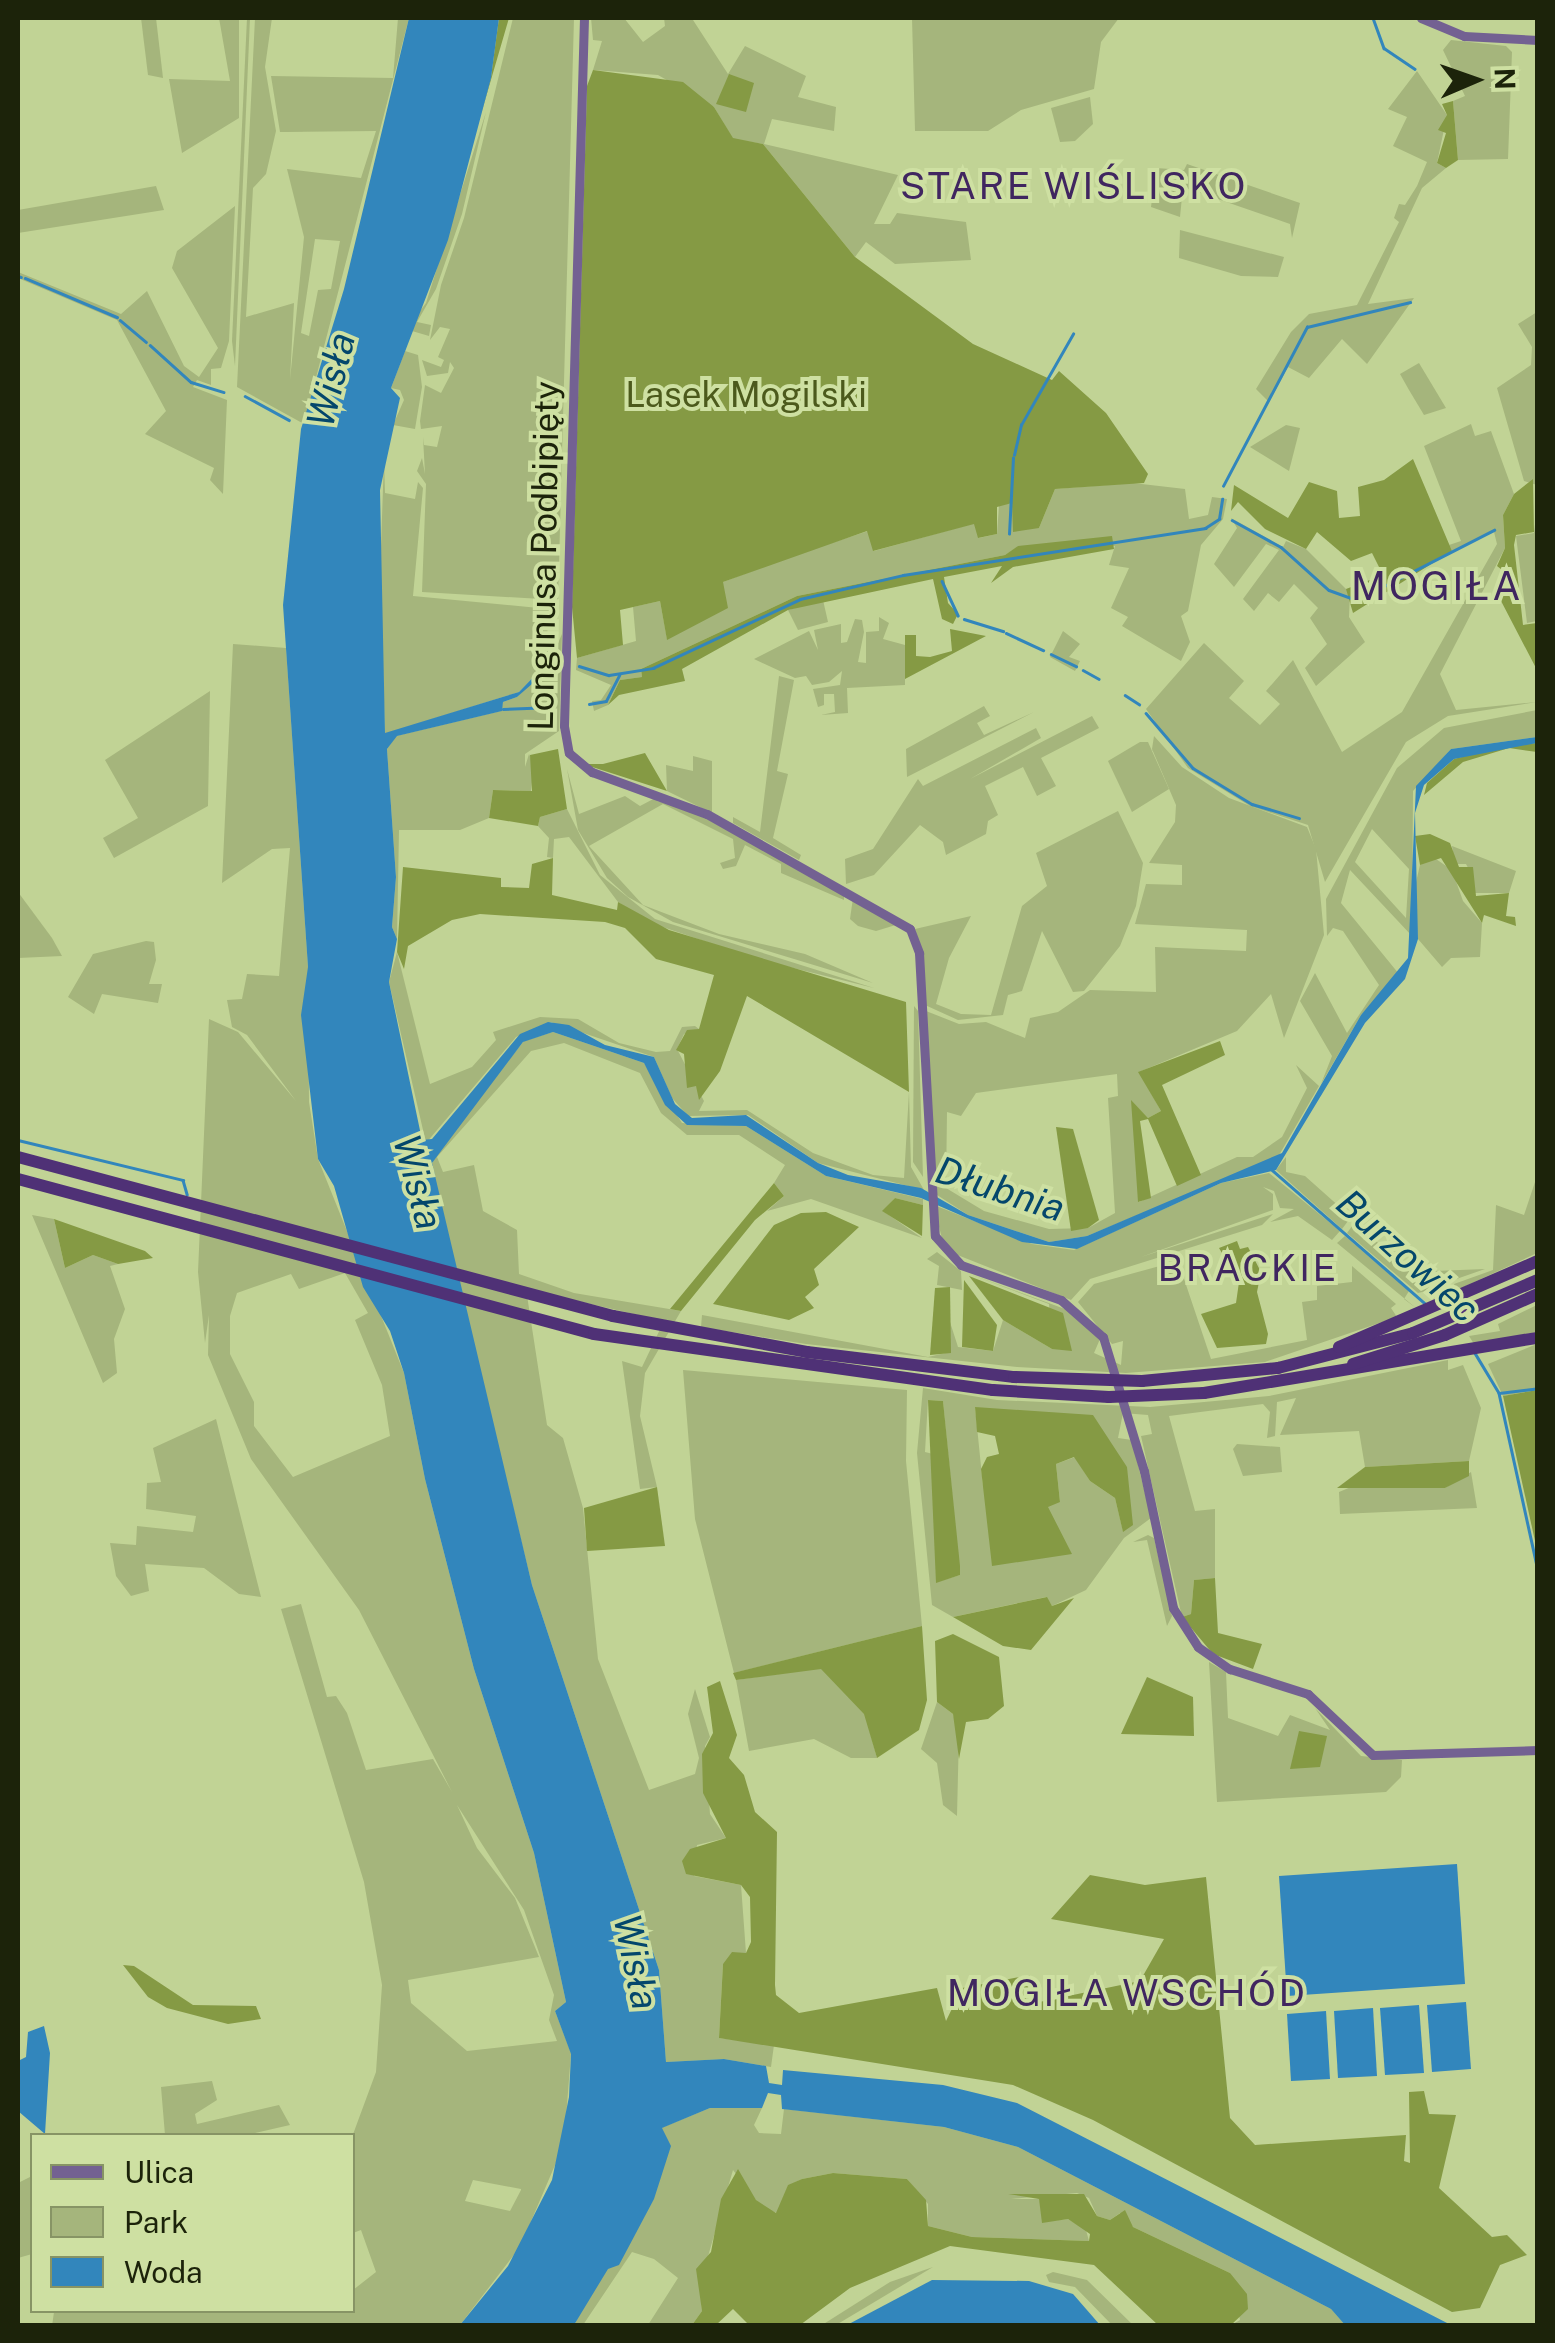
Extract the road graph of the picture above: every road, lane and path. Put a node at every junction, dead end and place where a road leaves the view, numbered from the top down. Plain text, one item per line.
1 (584, 18) edge
2 (1421, 18) edge
3 (1538, 40) edge
4 (18, 1156) edge
5 (18, 1180) edge
6 (1538, 1261) edge
7 (1537, 1285) edge
8 (1418, 1337) junction
9 (1538, 1338) edge
10 (1299, 1363) junction
11 (1297, 1380) junction
12 (1532, 1750) edge

1 - 12 street, Longinusa Podbipięty
2 - 3 street
4 - 10 highway
5 - 11 highway
6 - 10 highway
7 - 8 highway
8 - 10 highway
8 - 11 highway
9 - 11 highway

